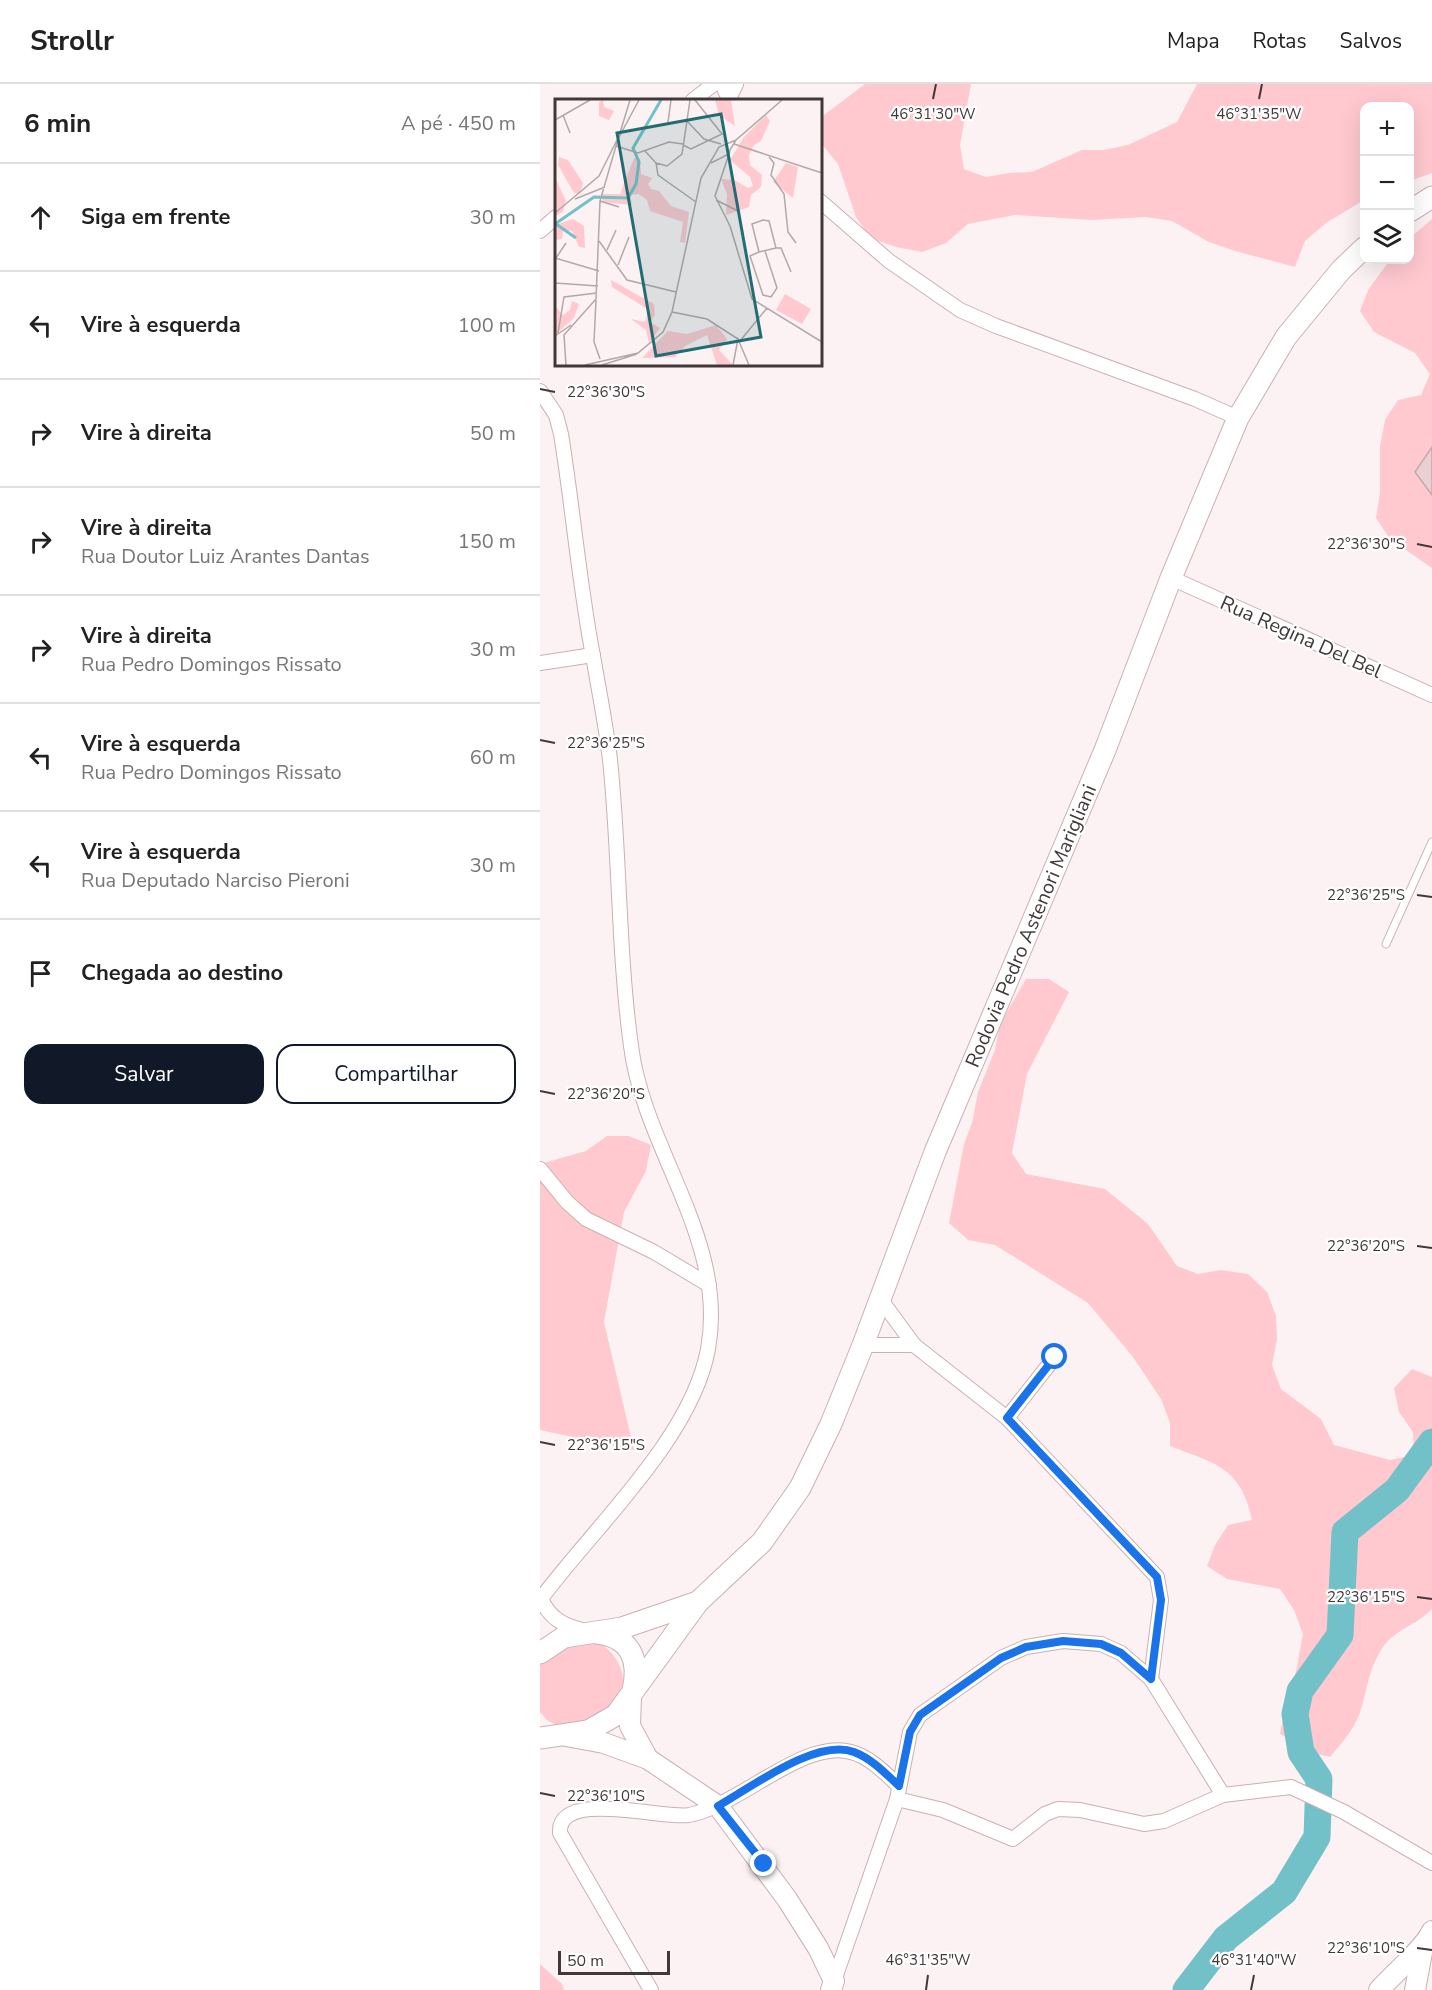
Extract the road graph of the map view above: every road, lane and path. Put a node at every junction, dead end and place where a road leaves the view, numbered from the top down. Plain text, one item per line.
1 (714, 84) edge
2 (722, 84) edge
3 (736, 84) edge
4 (694, 99) edge
5 (730, 99) edge
6 (730, 99) edge
7 (1432, 197) edge
8 (822, 203) edge
9 (1412, 210) edge
10 (555, 218) edge
11 (540, 231) edge
12 (1360, 253) edge
13 (540, 391) edge
14 (1238, 418) junction
15 (1171, 578) junction
16 (593, 655) junction
17 (540, 663) edge
18 (1432, 695) edge
19 (1432, 842) edge
20 (1386, 944) dead end
21 (540, 1169) edge
22 (709, 1285) junction
23 (880, 1300) junction
24 (863, 1345) junction
25 (914, 1345) junction
26 (1055, 1357) dead end
27 (1007, 1418) junction
28 (540, 1600) edge
29 (698, 1602) junction
30 (589, 1632) junction
31 (540, 1653) edge
32 (1151, 1679) junction
33 (631, 1697) junction
34 (540, 1726) edge
35 (563, 1736) junction
36 (540, 1738) edge
37 (648, 1759) junction
38 (898, 1792) junction
39 (1223, 1795) junction
40 (718, 1806) junction
41 (1432, 1863) edge
42 (1429, 1937) edge
43 (833, 1985) edge
44 (651, 1990) edge
45 (1379, 1990) edge
46 (1415, 1990) edge

1 - 4 street
2 - 5 street
3 - 6 street
7 - 9 main road
8 - 14 street
10 - 11 street
12 - 14 main road, Rodovia Pedro Astenori Marigliani
13 - 16 street
14 - 15 main road, Rodovia Pedro Astenori Marigliani
15 - 18 street, Rua Regina Del Bel
15 - 23 main road, Rodovia Pedro Astenori Marigliani
16 - 17 street
16 - 22 street
19 - 20 lane
21 - 22 street
22 - 28 street
23 - 24 main road, Rodovia Pedro Astenori Marigliani
23 - 25 street
24 - 25 street
24 - 29 main road, Rodovia Pedro Astenori Marigliani
25 - 27 street
26 - 27 street
27 - 32 street
28 - 30 street
29 - 30 main road, Rodovia Pedro Astenori Marigliani
29 - 33 main road, Rodovia Pedro Astenori Marigliani
30 - 31 main road, Rodovia Pedro Astenori Marigliani
30 - 33 main road
32 - 38 street
32 - 39 street
33 - 35 main road, Rodovia Pedro Astenori Marigliani
33 - 37 street
34 - 35 main road
35 - 36 main road, Rodovia Pedro Astenori Marigliani
35 - 37 street
37 - 40 street
38 - 39 street
38 - 40 street
38 - 43 street
39 - 41 street
40 - 43 street
40 - 44 street
42 - 45 street
42 - 46 street

